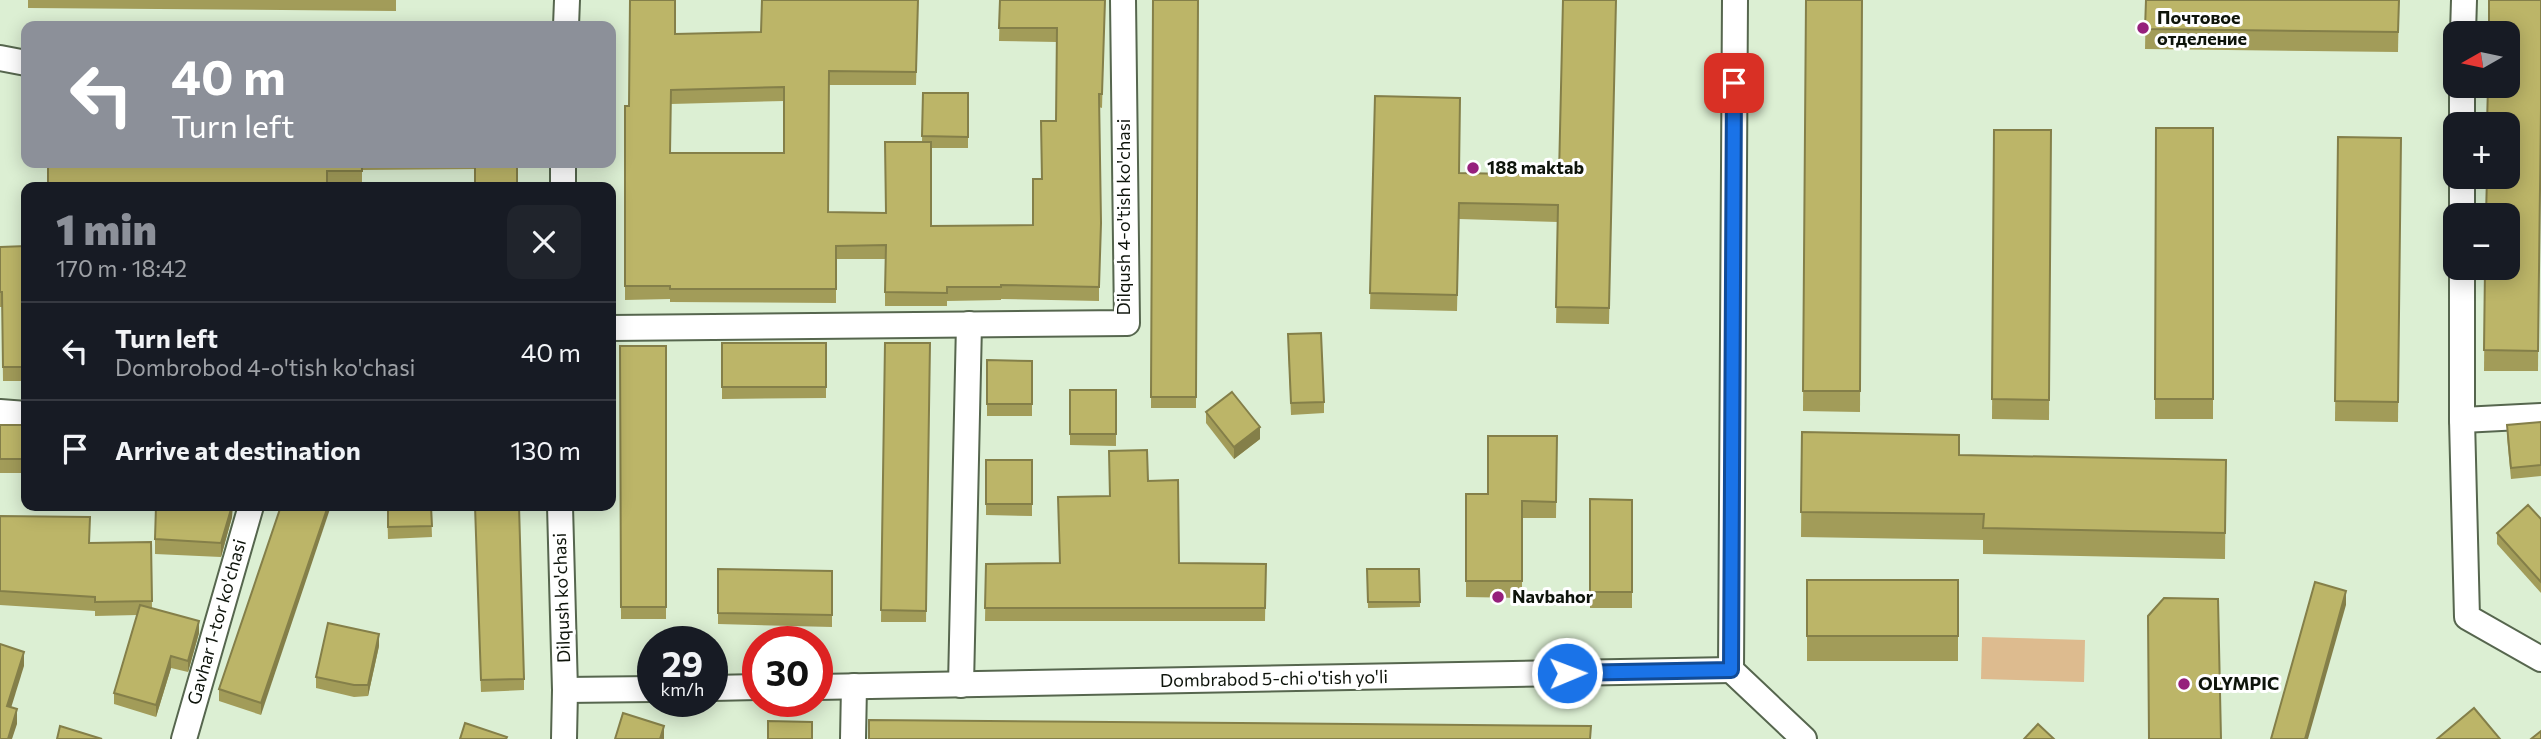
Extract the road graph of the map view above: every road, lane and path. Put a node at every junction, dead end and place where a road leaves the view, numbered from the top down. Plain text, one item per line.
1 (567, 0) edge
2 (1124, 0) edge
3 (1735, 0) edge
4 (2464, 0) edge
5 (566, 21) edge
6 (2463, 21) edge
7 (0, 58) edge
8 (21, 62) edge
9 (2462, 280) edge
10 (969, 324) junction
11 (616, 328) edge
12 (0, 412) edge
13 (21, 414) edge
14 (2541, 415) edge
15 (2462, 420) junction
16 (250, 511) edge
17 (560, 511) edge
18 (2541, 659) edge
19 (1731, 670) junction
20 (961, 684) junction
21 (854, 686) junction
22 (833, 687) edge
23 (637, 689) edge
24 (565, 690) junction
25 (184, 739) edge
26 (564, 739) edge
27 (853, 739) edge
28 (1804, 739) edge

1 - 5 street
2 - 10 street, Dilqush 4-o'tish ko'chasi
3 - 19 street
4 - 6 street
7 - 8 street
9 - 15 street
10 - 11 street, Dilqush 4-o'tish ko'chasi
10 - 20 street
12 - 13 street
14 - 15 street
15 - 18 street
16 - 25 street, Gavhar 1-tor ko'chasi
17 - 24 street, Dilqush ko'chasi
19 - 20 street, Dombrabod 5-chi o'tish yo'li
19 - 28 street
20 - 21 street, Dombrabod 5-chi o'tish yo'li
21 - 22 street, Dombrabod 5-chi o'tish yo'li
21 - 27 street
23 - 24 street
24 - 26 street, Dilqush ko'chasi

